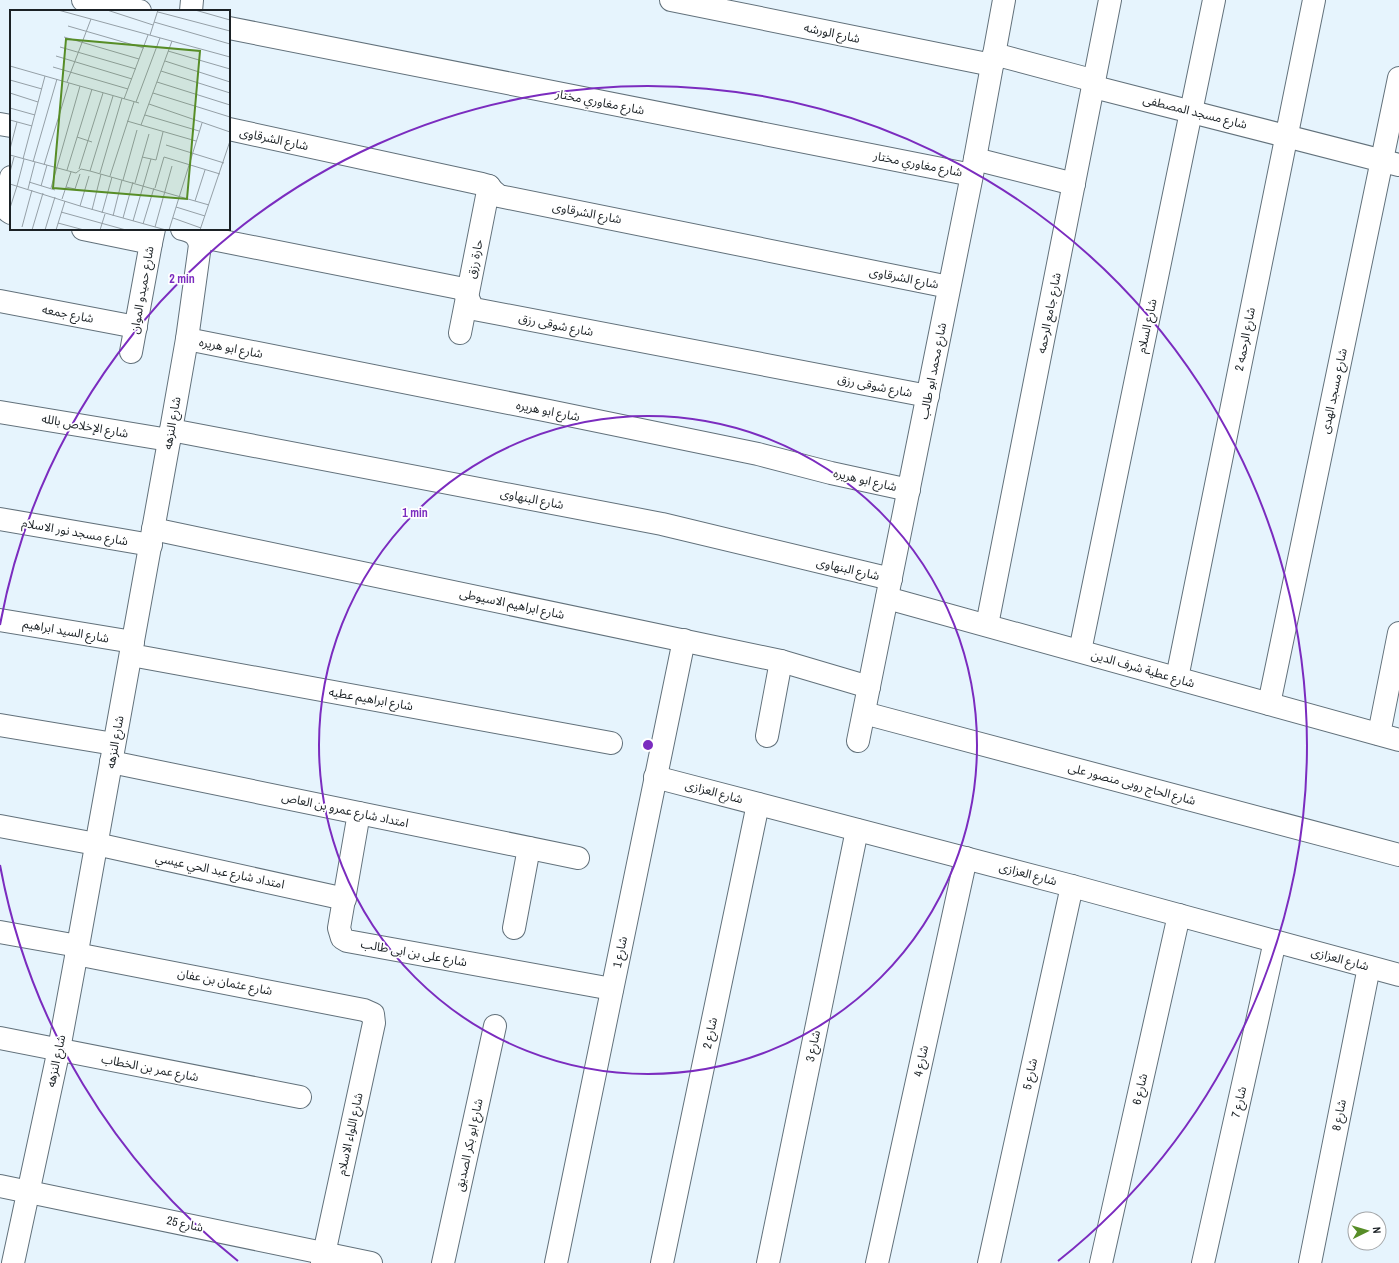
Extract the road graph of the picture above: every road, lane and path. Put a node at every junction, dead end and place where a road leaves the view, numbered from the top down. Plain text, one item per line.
1 (83, 0) edge
2 (192, 0) edge
3 (671, 0) edge
4 (1004, 0) edge
5 (1110, 0) edge
6 (1214, 0) edge
7 (1314, 0) edge
8 (135, 10) edge
9 (191, 10) edge
10 (230, 28) edge
11 (993, 60) junction
12 (1399, 78) edge
13 (1093, 84) junction
14 (1191, 111) junction
15 (0, 124) edge
16 (10, 126) edge
17 (230, 129) edge
18 (1286, 136) junction
19 (1391, 162) edge
20 (973, 167) junction
21 (10, 182) edge
22 (1074, 184) junction
23 (489, 186) junction
24 (10, 212) edge
25 (93, 230) edge
26 (189, 233) edge
27 (152, 236) edge
28 (949, 287) junction
29 (468, 294) junction
30 (0, 301) edge
31 (136, 327) junction
32 (460, 333) dead end
33 (187, 339) junction
34 (131, 352) dead end
35 (928, 396) junction
36 (0, 412) edge
37 (170, 435) junction
38 (909, 490) junction
39 (0, 519) edge
40 (152, 537) junction
41 (889, 589) junction
42 (0, 620) edge
43 (986, 625) junction
44 (1399, 633) edge
45 (684, 640) junction
46 (132, 649) junction
47 (1080, 652) junction
48 (781, 660) junction
49 (1177, 678) junction
50 (869, 687) junction
51 (1269, 704) junction
52 (864, 713) junction
53 (0, 725) edge
54 (767, 736) dead end
55 (1389, 737) edge
56 (858, 741) dead end
57 (611, 743) dead end
58 (113, 753) junction
59 (655, 777) junction
60 (758, 804) junction
61 (359, 813) junction
62 (0, 826) edge
63 (857, 830) junction
64 (96, 844) junction
65 (529, 848) junction
66 (1399, 855) edge
67 (578, 858) dead end
68 (966, 858) junction
69 (1072, 886) junction
70 (345, 899) junction
71 (1179, 915) junction
72 (514, 928) dead end
73 (0, 932) edge
74 (1275, 941) junction
75 (77, 950) junction
76 (1369, 967) junction
77 (1399, 975) edge
78 (612, 989) junction
79 (373, 1014) joint
80 (495, 1026) dead end
81 (0, 1038) edge
82 (58, 1050) junction
83 (300, 1097) dead end
84 (0, 1186) edge
85 (28, 1192) junction
86 (323, 1258) edge
87 (13, 1263) edge
88 (371, 1263) edge
89 (443, 1263) edge
90 (556, 1263) edge
91 (662, 1263) edge
92 (768, 1263) edge
93 (877, 1263) edge
94 (989, 1263) edge
95 (1101, 1263) edge
96 (1202, 1263) edge
97 (1310, 1263) edge

1 - 8 street
2 - 9 street
3 - 11 street, شارع الورشه
4 - 11 street, شارع محمد ابو طالب
5 - 13 street, شارع جامع الرحمه
6 - 14 street, شارع السلام
7 - 18 street, شارع الرحمه 2
10 - 20 street, شارع مغاوري مختار
11 - 13 street, شارع مسجد المصطفى
11 - 20 street, شارع محمد ابو طالب
12 - 19 street, شارع مسجد الهدى
13 - 14 street, شارع مسجد المصطفى
13 - 22 street, شارع جامع الرحمه
14 - 18 street, شارع مسجد المصطفى
14 - 47 street, شارع السلام
15 - 16 street
17 - 23 street, شارع الشرقاوى
18 - 19 street, شارع مسجد المصطفى
18 - 49 street, شارع الرحمه 2
19 - 51 street, شارع مسجد الهدى
20 - 22 street, شارع مغاوري مختار
20 - 28 street, شارع محمد ابو طالب
21 - 24 street
22 - 43 street, شارع جامع الرحمه
23 - 28 street, شارع الشرقاوى
23 - 29 street, حارة رزق
25 - 27 street
26 - 29 street
26 - 33 street, شارع النزهه
27 - 31 street, شارع حميدو الموان
28 - 35 street, شارع محمد ابو طالب
29 - 32 street, حارة رزق
29 - 35 street, شارع شوقى رزق
30 - 31 street, شارع جمعه
31 - 34 street, شارع حميدو الموان
33 - 37 street, شارع النزهه
33 - 38 street, شارع ابو هريره
35 - 38 street, شارع محمد ابو طالب
36 - 37 street, شارع الإخلاص بالله
37 - 40 street, شارع النزهه
37 - 41 street, شارع البنهاوى
38 - 41 street, شارع محمد ابو طالب
39 - 40 street, شارع مسجد نور الاسلام
40 - 45 street, شارع ابراهيم الاسيوطى
40 - 46 street, شارع النزهه
41 - 43 street, شارع عطية شرف الدين
41 - 50 street, شارع محمد ابو طالب
42 - 46 street, شارع السيد ابراهيم
43 - 47 street, شارع عطية شرف الدين
44 - 55 street
45 - 48 street, شارع ابراهيم الاسيوطى
45 - 59 street, شارع 1
46 - 57 street, شارع ابراهيم عطيه
46 - 58 street, شارع النزهه
47 - 49 street, شارع عطية شرف الدين
48 - 50 street, شارع ابراهيم الاسيوطى
48 - 54 street
49 - 51 street, شارع عطية شرف الدين
50 - 52 street, شارع محمد ابو طالب
51 - 55 street, شارع عطية شرف الدين
52 - 56 street, شارع محمد ابو طالب
52 - 66 street, شارع الحاج روبى منصور على
53 - 58 street, امتداد شارع عمرو بن العاص
58 - 61 street, امتداد شارع عمرو بن العاص
58 - 64 street, شارع النزهه
59 - 60 street, شارع العزازى
59 - 78 street, شارع 1
60 - 63 street, شارع العزازى
60 - 91 street, شارع 2
61 - 65 street, امتداد شارع عمرو بن العاص
61 - 70 street, شارع على بن ابى طالب
62 - 64 street, امتداد شارع عبد الحي عيسي
63 - 68 street, شارع العزازى
63 - 92 street, شارع 3
64 - 70 street, امتداد شارع عبد الحي عيسي
64 - 75 street, شارع النزهه
65 - 67 street, امتداد شارع عمرو بن العاص
65 - 72 street
68 - 69 street, شارع العزازى
68 - 93 street, شارع 4
69 - 71 street, شارع العزازى
69 - 94 street, شارع 5
70 - 78 street, شارع على بن ابى طالب
71 - 74 street, شارع العزازى
71 - 95 street, شارع 6
73 - 75 street, شارع عثمان بن عفان
74 - 76 street, شارع العزازى
74 - 96 street, شارع 7
75 - 79 street, شارع عثمان بن عفان
75 - 82 street, شارع النزهه
76 - 77 street, شارع العزازى
76 - 97 street, شارع 8
78 - 90 street, شارع 1
79 - 86 street, شارع اللواء الاسلام
80 - 89 street, شارع ابو بكر الصديق
81 - 82 street, شارع عمر بن الخطاب
82 - 83 street, شارع عمر بن الخطاب
82 - 85 street, شارع النزهه
84 - 85 street, شارع 25
85 - 86 street, شارع 25
85 - 87 street, شارع النزهه
86 - 88 street, شارع 25

